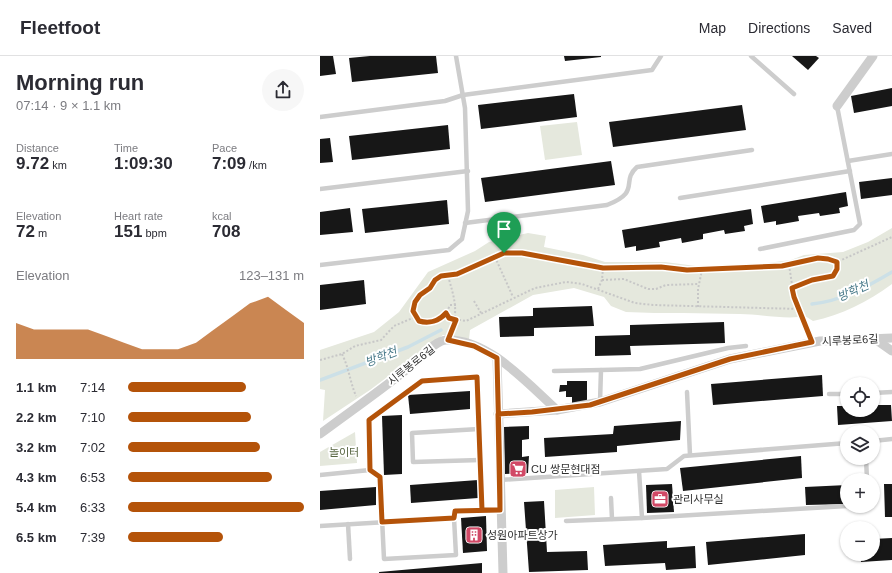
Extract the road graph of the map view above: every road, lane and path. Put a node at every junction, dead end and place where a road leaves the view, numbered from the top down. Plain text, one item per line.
1 (456, 56) edge
2 (661, 56) edge
3 (751, 56) edge
4 (873, 56) edge
5 (794, 94) dead end
6 (463, 95) junction
7 (837, 106) joint
8 (320, 117) edge
9 (752, 150) dead end
10 (892, 154) edge
11 (848, 161) junction
12 (850, 170) junction
13 (468, 171) junction
14 (320, 189) edge
15 (680, 198) dead end
16 (465, 223) junction
17 (892, 237) edge
18 (760, 249) dead end
19 (495, 257) junction
20 (837, 262) junction
21 (320, 265) edge
22 (789, 265) junction
23 (603, 268) junction
24 (702, 270) junction
25 (448, 275) junction
26 (602, 280) junction
27 (699, 284) junction
28 (792, 288) junction
29 (598, 289) junction
30 (513, 297) junction
31 (474, 300) dead end
32 (456, 305) junction
33 (698, 307) junction
34 (799, 309) junction
35 (446, 313) junction
36 (481, 313) junction
37 (416, 317) junction
38 (456, 320) junction
39 (892, 338) edge
40 (876, 339) junction
41 (448, 340) junction
42 (812, 342) junction
43 (746, 346) dead end
44 (892, 351) edge
45 (342, 354) junction
46 (497, 358) junction
47 (320, 360) edge
48 (601, 370) junction
49 (554, 371) dead end
50 (687, 392) dead end
51 (892, 392) edge
52 (880, 393) edge
53 (829, 394) dead end
54 (840, 394) edge
55 (600, 402) junction
56 (359, 405) junction
57 (557, 410) junction
58 (498, 414) junction
59 (479, 429) junction
60 (320, 434) edge
61 (892, 439) edge
62 (880, 440) edge
63 (840, 444) edge
64 (690, 455) junction
65 (480, 460) junction
66 (370, 470) junction
67 (639, 471) junction
68 (320, 475) edge
69 (500, 480) junction
70 (611, 498) dead end
71 (840, 506) edge
72 (482, 510) junction
73 (500, 510) junction
74 (454, 518) junction
75 (642, 518) junction
76 (612, 519) junction
77 (566, 521) dead end
78 (382, 522) junction
79 (348, 524) junction
80 (320, 526) edge
81 (350, 559) dead end
82 (503, 573) edge

1 - 6 lane
2 - 6 lane
3 - 5 lane
4 - 7 street
6 - 8 lane
6 - 13 lane
7 - 11 lane
9 - 16 lane
10 - 11 lane
11 - 12 lane
12 - 15 lane
12 - 18 lane
13 - 14 lane
13 - 16 lane
16 - 21 lane
17 - 20 path
19 - 23 path
19 - 25 path
19 - 30 path
20 - 22 path
20 - 28 path
22 - 24 path
22 - 28 path
23 - 24 path
23 - 26 path
24 - 27 path
25 - 32 path
25 - 37 path
26 - 27 path
26 - 29 path
27 - 33 path
28 - 34 path
29 - 30 path
29 - 33 path
30 - 36 path
31 - 36 path
32 - 35 path
32 - 38 path
33 - 34 path
34 - 42 path
35 - 37 path
35 - 38 path
36 - 38 path
37 - 45 path
38 - 41 path
39 - 40 street, 시루봉로6길
40 - 42 street, 시루봉로6길
40 - 44 street
41 - 46 street, 시루봉로6길
41 - 56 street, 시루봉로6길
42 - 55 street, 시루봉로6길
43 - 48 lane
45 - 47 path
45 - 56 path
46 - 57 street, 시루봉로6길
46 - 58 street
48 - 49 lane
48 - 55 lane
50 - 64 lane
51 - 52 lane
53 - 54 lane
55 - 57 street, 시루봉로6길
56 - 60 street, 시루봉로6길
57 - 58 street
58 - 69 street
59 - 65 lane
59 - 65 lane
59 - 66 lane
61 - 62 lane
63 - 64 lane
64 - 67 lane
65 - 72 lane
66 - 68 lane
66 - 78 lane
67 - 69 lane
67 - 75 lane
69 - 73 street
70 - 76 lane
71 - 75 lane
72 - 73 lane
72 - 74 lane
73 - 82 street
74 - 78 lane
74 - 78 lane
75 - 76 lane
76 - 77 lane
78 - 79 lane
79 - 80 lane
79 - 81 lane

